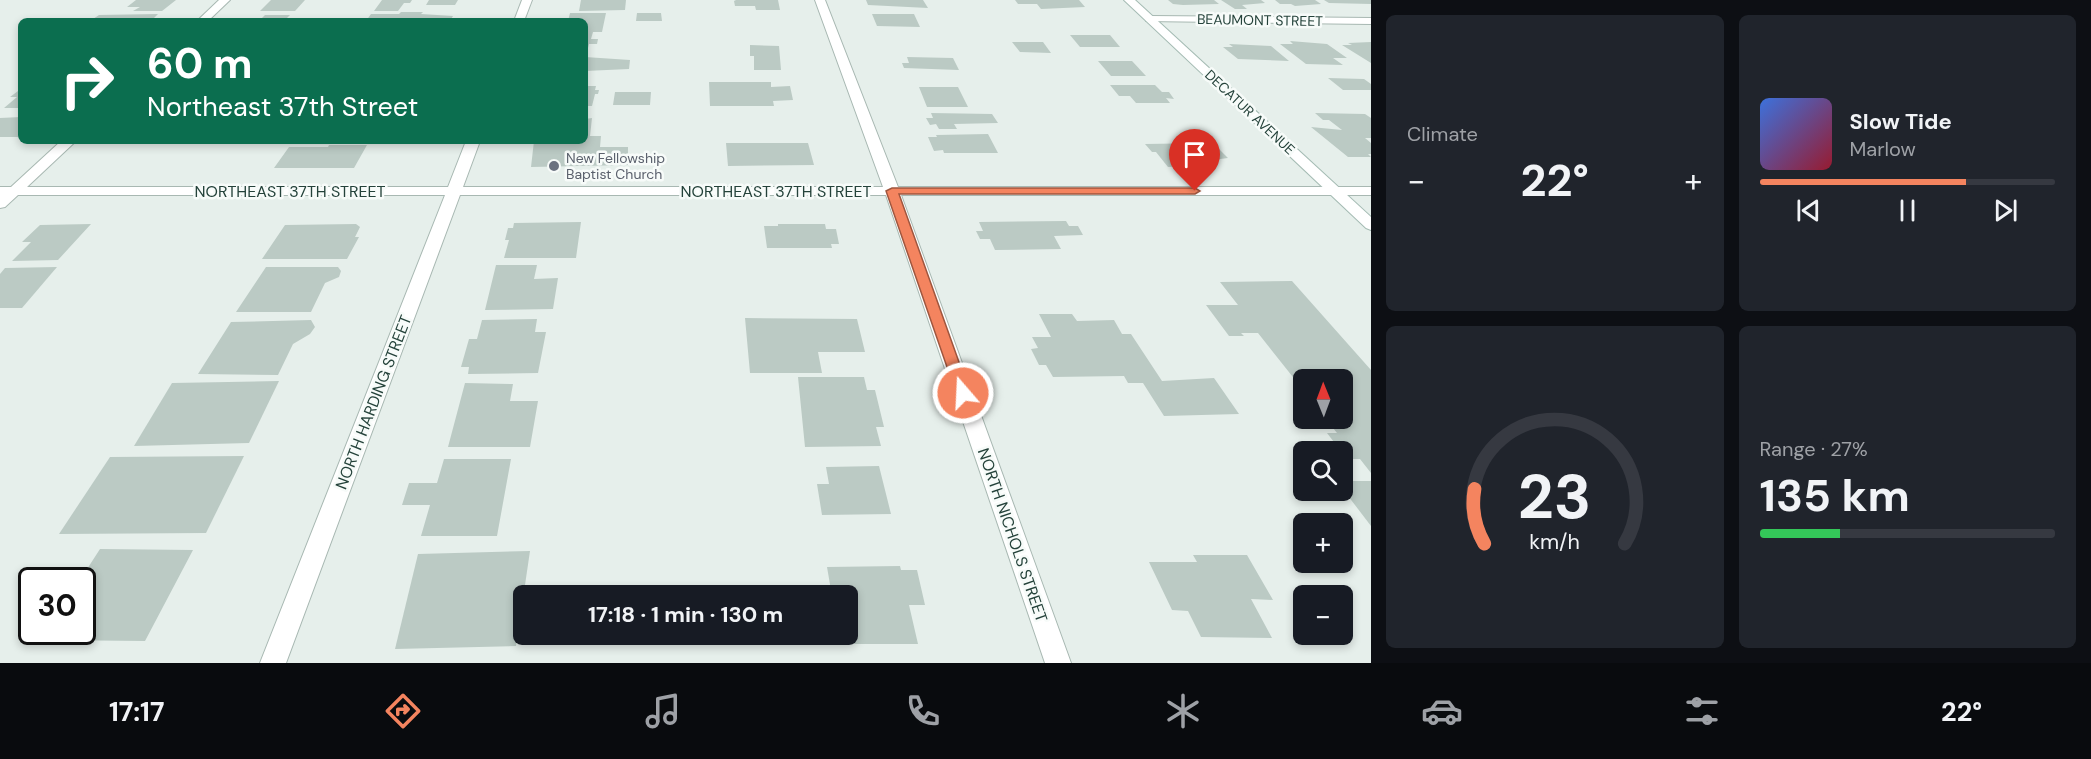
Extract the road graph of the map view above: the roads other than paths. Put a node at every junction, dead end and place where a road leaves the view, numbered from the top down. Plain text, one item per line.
1 (225, 0) edge
2 (527, 0) edge
3 (820, 0) edge
4 (1129, 0) edge
5 (205, 18) edge
6 (520, 18) edge
7 (1149, 19) junction
8 (1371, 21) edge
9 (65, 144) edge
10 (472, 144) edge
11 (7, 191) edge
12 (454, 191) junction
13 (892, 191) junction
14 (1334, 191) junction
15 (1371, 191) edge
16 (0, 204) edge
17 (1371, 225) edge
18 (273, 663) edge
19 (1058, 663) edge

1 - 5 street
2 - 6 street
3 - 13 street, NORTH NICHOLS STREET
4 - 7 street, DECATUR AVENUE
7 - 8 street, BEAUMONT STREET
7 - 14 street, DECATUR AVENUE
9 - 11 street
10 - 12 street, NORTH HARDING STREET
11 - 12 street, NORTHEAST 37TH STREET
11 - 16 street
12 - 13 street, NORTHEAST 37TH STREET
12 - 18 street, NORTH HARDING STREET
13 - 14 street, NORTHEAST 37TH STREET
13 - 19 street, NORTH NICHOLS STREET
14 - 15 street, NORTHEAST 37TH STREET
14 - 17 street, DECATUR AVENUE

